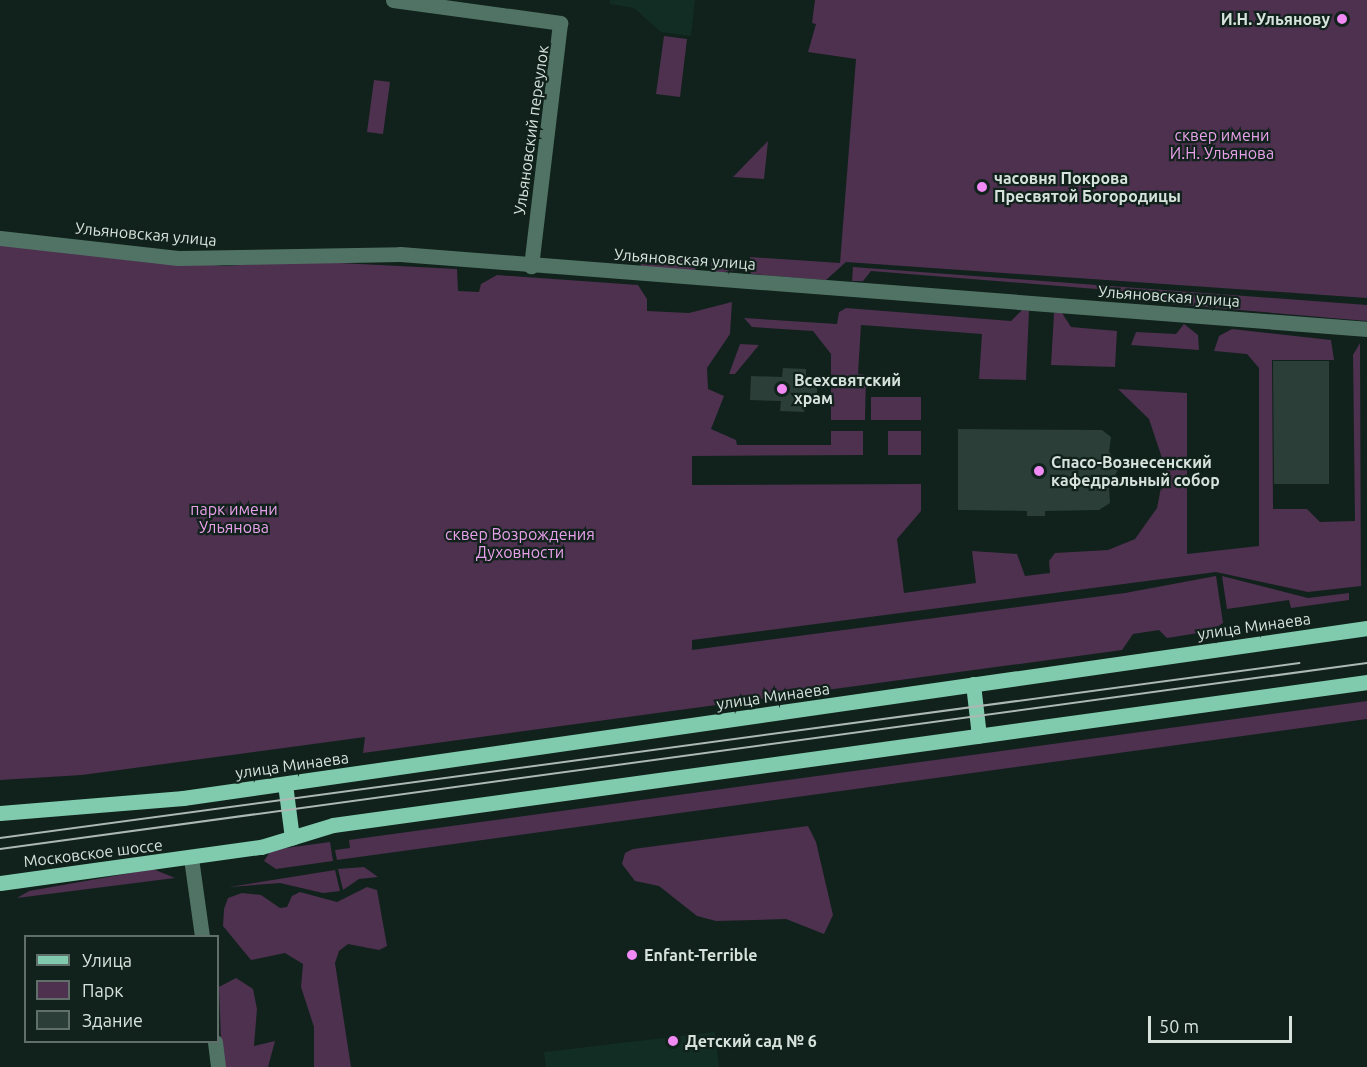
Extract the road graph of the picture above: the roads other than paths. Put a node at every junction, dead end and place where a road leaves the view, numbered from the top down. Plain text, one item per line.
1 (393, 0) edge
2 (0, 238) edge
3 (531, 266) junction
4 (1367, 329) edge
5 (1367, 628) edge
6 (1367, 682) edge
7 (973, 684) junction
8 (979, 736) junction
9 (285, 784) junction
10 (0, 813) edge
11 (292, 838) junction
12 (191, 858) junction
13 (0, 883) edge
14 (202, 935) edge
15 (215, 1043) edge
16 (218, 1067) edge

1 - 3 street, Ульяновский переулок
2 - 3 street, Ульяновская улица
3 - 4 street, Ульяновская улица
5 - 7 main road, улица Минаева
6 - 8 main road
7 - 8 main road
7 - 9 main road, улица Минаева
8 - 11 main road
9 - 10 main road, улица Минаева
9 - 11 main road
11 - 12 main road
12 - 13 main road, Московское шоссе
12 - 14 street
15 - 16 street

